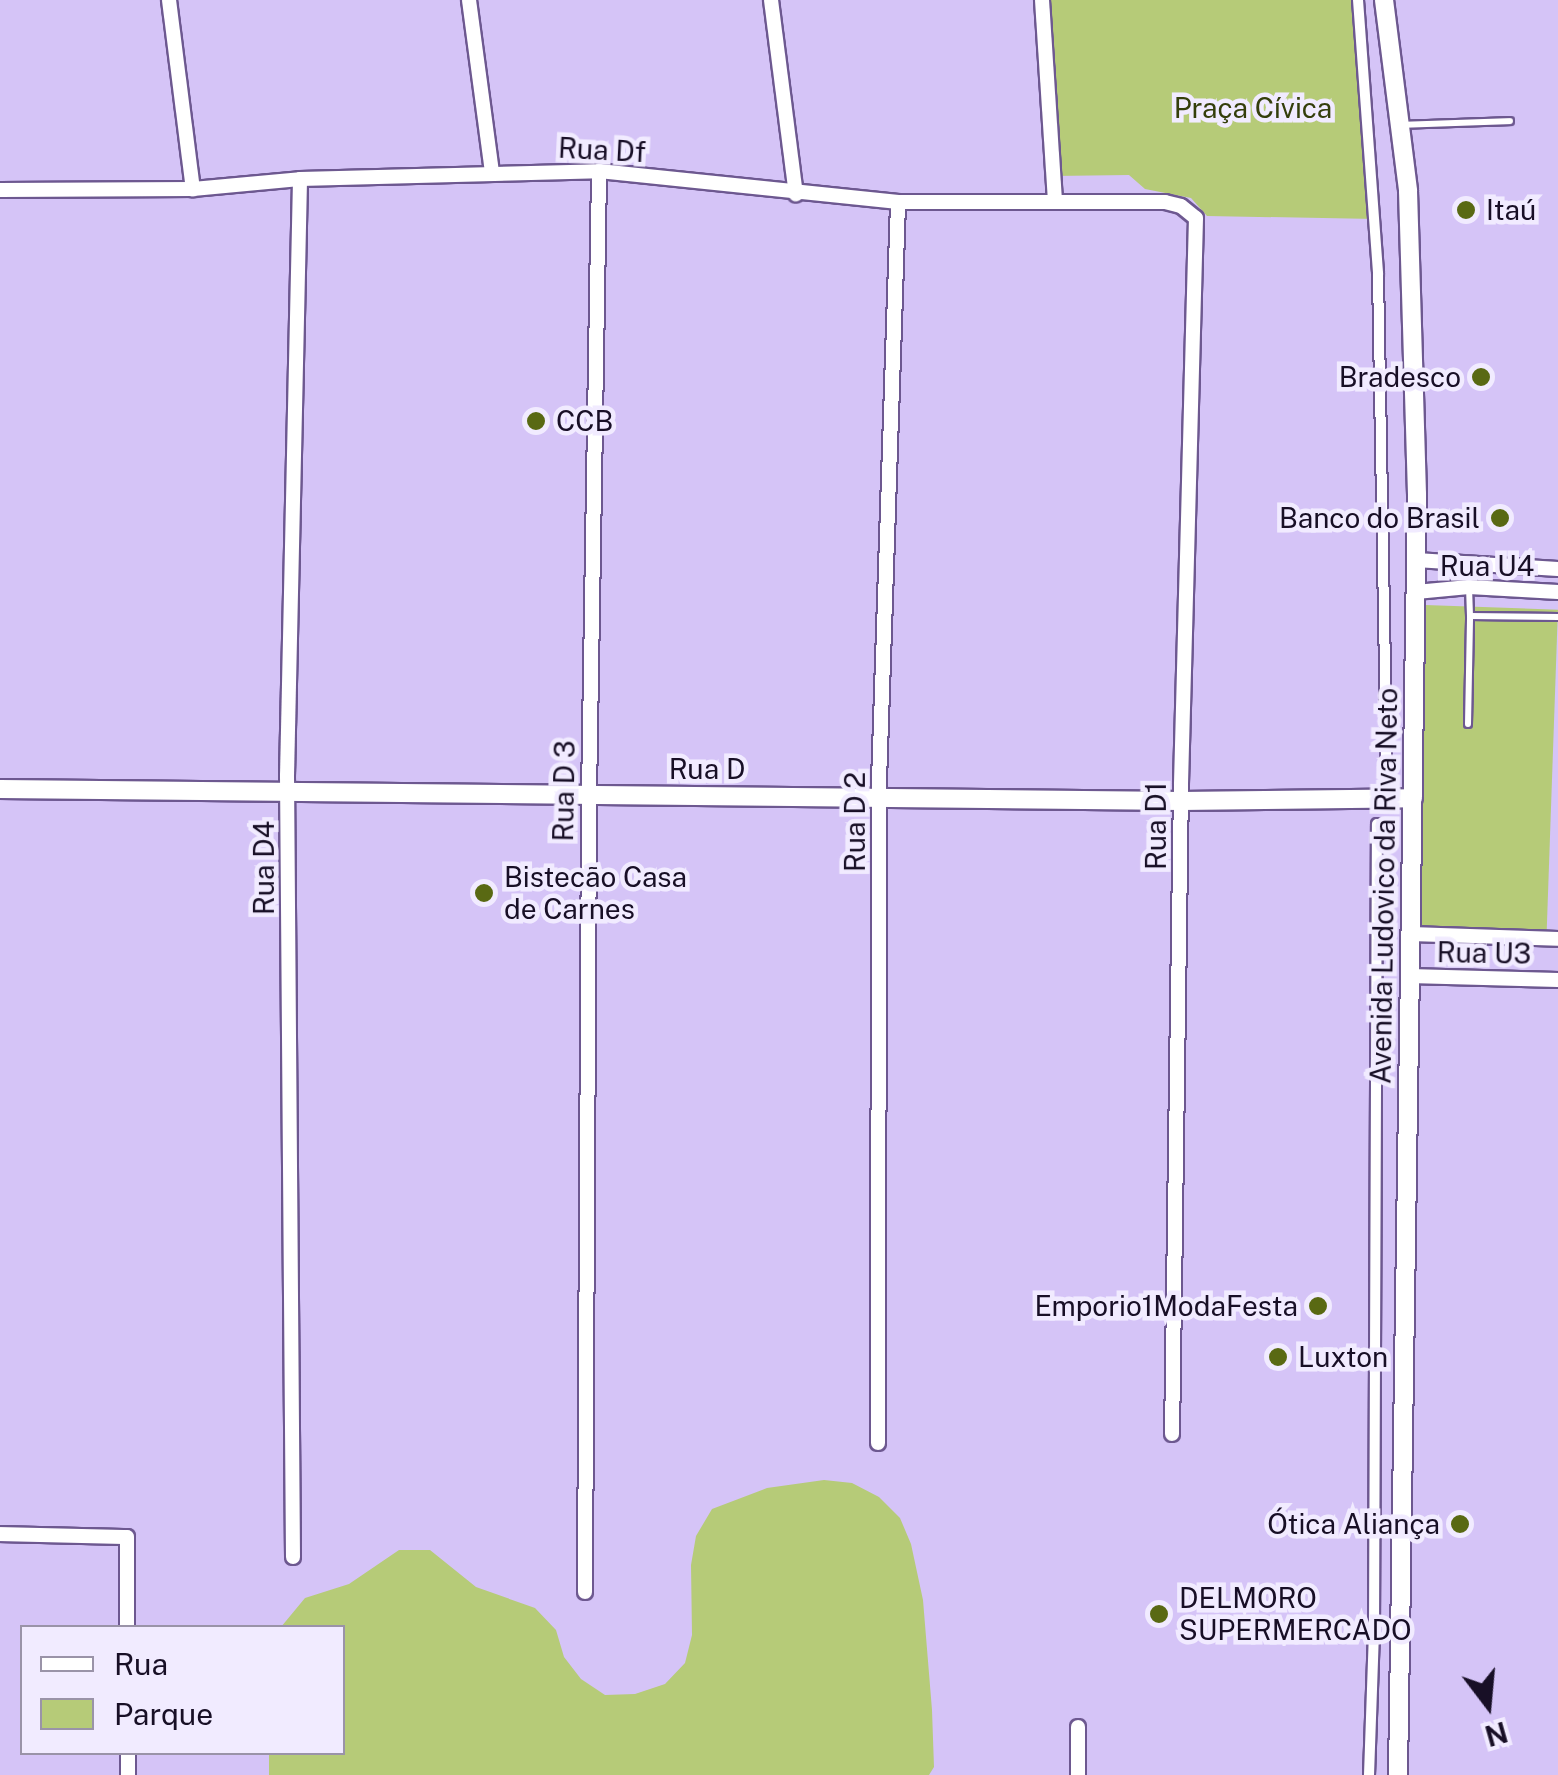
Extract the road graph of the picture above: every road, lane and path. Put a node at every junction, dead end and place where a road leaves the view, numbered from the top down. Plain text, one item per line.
1 (170, 0) edge
2 (469, 0) edge
3 (771, 0) edge
4 (1042, 0) edge
5 (1358, 0) edge
6 (1384, 0) edge
7 (1510, 121) dead end
8 (1400, 125) junction
9 (599, 171) junction
10 (492, 173) junction
11 (300, 178) junction
12 (0, 189) edge
13 (193, 189) junction
14 (796, 194) junction
15 (1055, 199) junction
16 (898, 202) junction
17 (1196, 218) joint
18 (1416, 560) junction
19 (1558, 569) edge
20 (1469, 588) junction
21 (1416, 592) junction
22 (1558, 592) edge
23 (1470, 616) junction
24 (1558, 617) edge
25 (1468, 724) dead end
26 (1387, 787) dead end
27 (0, 789) edge
28 (288, 790) junction
29 (588, 796) junction
30 (879, 797) junction
31 (1413, 798) junction
32 (1181, 801) junction
33 (1377, 824) dead end
34 (1411, 934) junction
35 (1558, 939) edge
36 (1409, 976) junction
37 (1558, 980) edge
38 (1172, 1434) dead end
39 (878, 1443) dead end
40 (0, 1534) edge
41 (293, 1557) dead end
42 (585, 1592) dead end
43 (127, 1625) edge
44 (1078, 1726) dead end
45 (1078, 1775) edge
46 (1369, 1775) edge
47 (1398, 1775) edge

1 - 13 street
2 - 10 street
3 - 14 street
4 - 15 street
5 - 26 street
6 - 8 street, Avenida Ludovico da Riva Neto
7 - 8 lane
8 - 18 street, Avenida Ludovico da Riva Neto
9 - 10 street, Rua Df
9 - 14 street, Rua Df
9 - 29 street, Rua D 3
10 - 11 street, Rua Df
11 - 13 street, Rua Df
11 - 28 street, Rua D4
12 - 13 street, Rua Df
14 - 16 street, Rua Df
15 - 16 street, Rua Df
15 - 17 street, Rua Df
16 - 30 street, Rua D 2
17 - 32 street, Rua D1
18 - 19 street, Rua U4
18 - 21 street, Avenida Ludovico da Riva Neto
20 - 21 street, Rua U4
20 - 22 street, Rua U4
20 - 23 lane
21 - 31 street, Avenida Ludovico da Riva Neto
23 - 24 lane
23 - 25 lane
27 - 28 street, Rua D
28 - 29 street, Rua D
28 - 41 street, Rua D4
29 - 30 street, Rua D
29 - 42 street, Rua D 3
30 - 32 street, Rua D
30 - 39 street, Rua D 2
31 - 32 street, Rua D
31 - 34 street, Avenida Ludovico da Riva Neto
32 - 38 street, Rua D1
33 - 46 street
34 - 35 street, Rua U3
34 - 36 street, Avenida Ludovico da Riva Neto
36 - 37 street, Rua U3
36 - 47 street, Avenida Ludovico da Riva Neto
40 - 43 street
44 - 45 street

